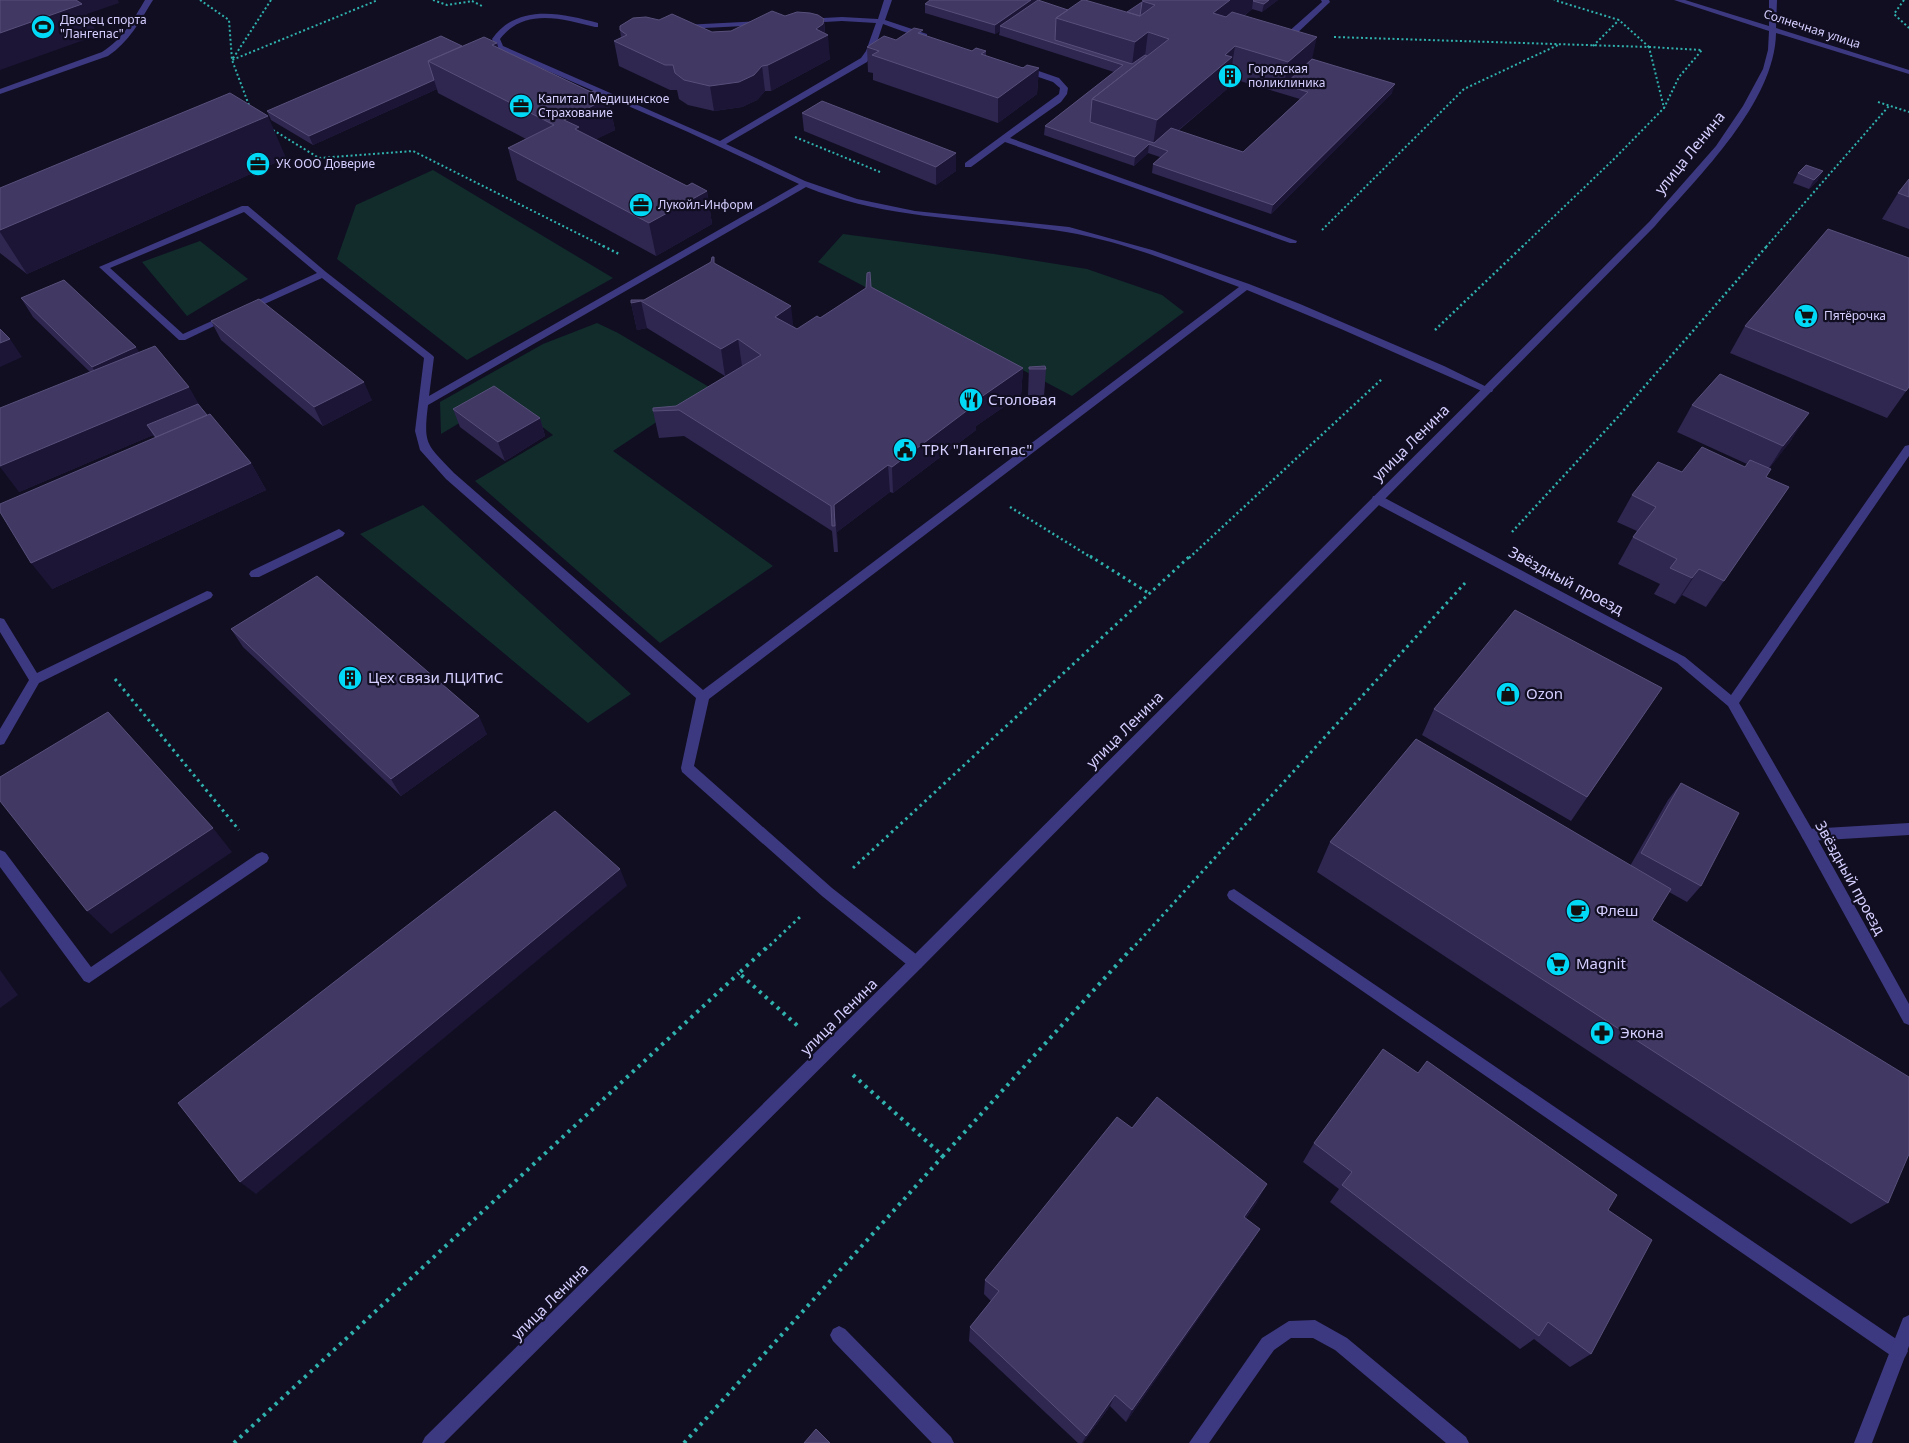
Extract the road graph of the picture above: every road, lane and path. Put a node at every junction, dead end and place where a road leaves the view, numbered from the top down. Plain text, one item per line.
1 (149, 0) edge
2 (200, 0) edge
3 (271, 0) edge
4 (378, 0) edge
5 (433, 0) edge
6 (474, 0) edge
7 (888, 0) edge
8 (1325, 0) edge
9 (1554, 0) edge
10 (1678, 0) edge
11 (1773, 0) edge
12 (1904, 0) edge
13 (1619, 20) junction
14 (880, 21) junction
15 (774, 22) edge
16 (794, 22) edge
17 (595, 25) dead end
18 (677, 27) edge
19 (1773, 28) junction
20 (1909, 28) edge
21 (1290, 35) edge
22 (1330, 37) dead end
23 (936, 40) edge
24 (1559, 45) junction
25 (1593, 46) junction
26 (232, 60) junction
27 (1019, 68) edge
28 (1909, 72) edge
29 (0, 92) edge
30 (1878, 102) dead end
31 (251, 110) edge
32 (1909, 112) edge
33 (270, 128) edge
34 (1005, 139) junction
35 (720, 144) junction
36 (968, 165) dead end
37 (804, 185) junction
38 (1318, 234) dead end
39 (1294, 241) dead end
40 (653, 272) junction
41 (323, 274) junction
42 (1246, 286) junction
43 (1488, 390) junction
44 (424, 403) junction
45 (1909, 448) edge
46 (979, 488) junction
47 (1377, 499) junction
48 (339, 533) dead end
49 (255, 574) dead end
50 (1150, 594) dead end
51 (207, 595) dead end
52 (0, 622) edge
53 (92, 652) junction
54 (34, 680) junction
55 (703, 696) junction
56 (1732, 703) junction
57 (0, 740) edge
58 (1909, 829) edge
59 (1808, 835) junction
60 (0, 856) edge
61 (262, 858) joint
62 (1234, 895) dead end
63 (916, 963) junction
64 (739, 973) dead end
65 (1909, 1018) edge
66 (943, 1156) dead end
67 (1909, 1324) edge
68 (839, 1335) dead end
69 (1899, 1351) junction
70 (234, 1443) edge
71 (430, 1443) edge
72 (684, 1443) edge
73 (945, 1443) edge
74 (1198, 1443) edge
75 (1460, 1443) edge
76 (1863, 1443) edge

1 - 29 street
2 - 26 path
3 - 26 path
4 - 26 path
5 - 6 path
7 - 14 street
8 - 21 street
9 - 13 path
10 - 19 street, Солнечная улица
11 - 19 street, улица Ленина
12 - 20 path
13 - 25 path
13 - 25 path
14 - 16 street
14 - 23 street
14 - 35 street
15 - 18 street
17 - 35 street
19 - 28 street, Солнечная улица
19 - 43 street, улица Ленина
22 - 24 path
24 - 25 path
24 - 38 path
26 - 31 path
27 - 34 street
30 - 32 path
33 - 40 path
34 - 36 street
34 - 39 street
35 - 37 street
37 - 40 street
37 - 42 street
40 - 44 street
41 - 41 street
41 - 44 street
42 - 43 street
42 - 46 street
43 - 47 street, улица Ленина
44 - 55 street
45 - 56 street
46 - 50 path
46 - 55 street
47 - 56 street, Звёздный проезд
47 - 63 street, улица Ленина
48 - 49 street
51 - 53 street
52 - 54 street
53 - 54 street
53 - 61 path
54 - 57 street
55 - 63 street
56 - 59 street, Звёздный проезд
58 - 59 street
59 - 65 street, Звёздный проезд
60 - 61 street
62 - 69 street
63 - 71 street, улица Ленина
64 - 70 path
66 - 72 path
67 - 69 street
68 - 73 street
69 - 76 street
74 - 75 street

